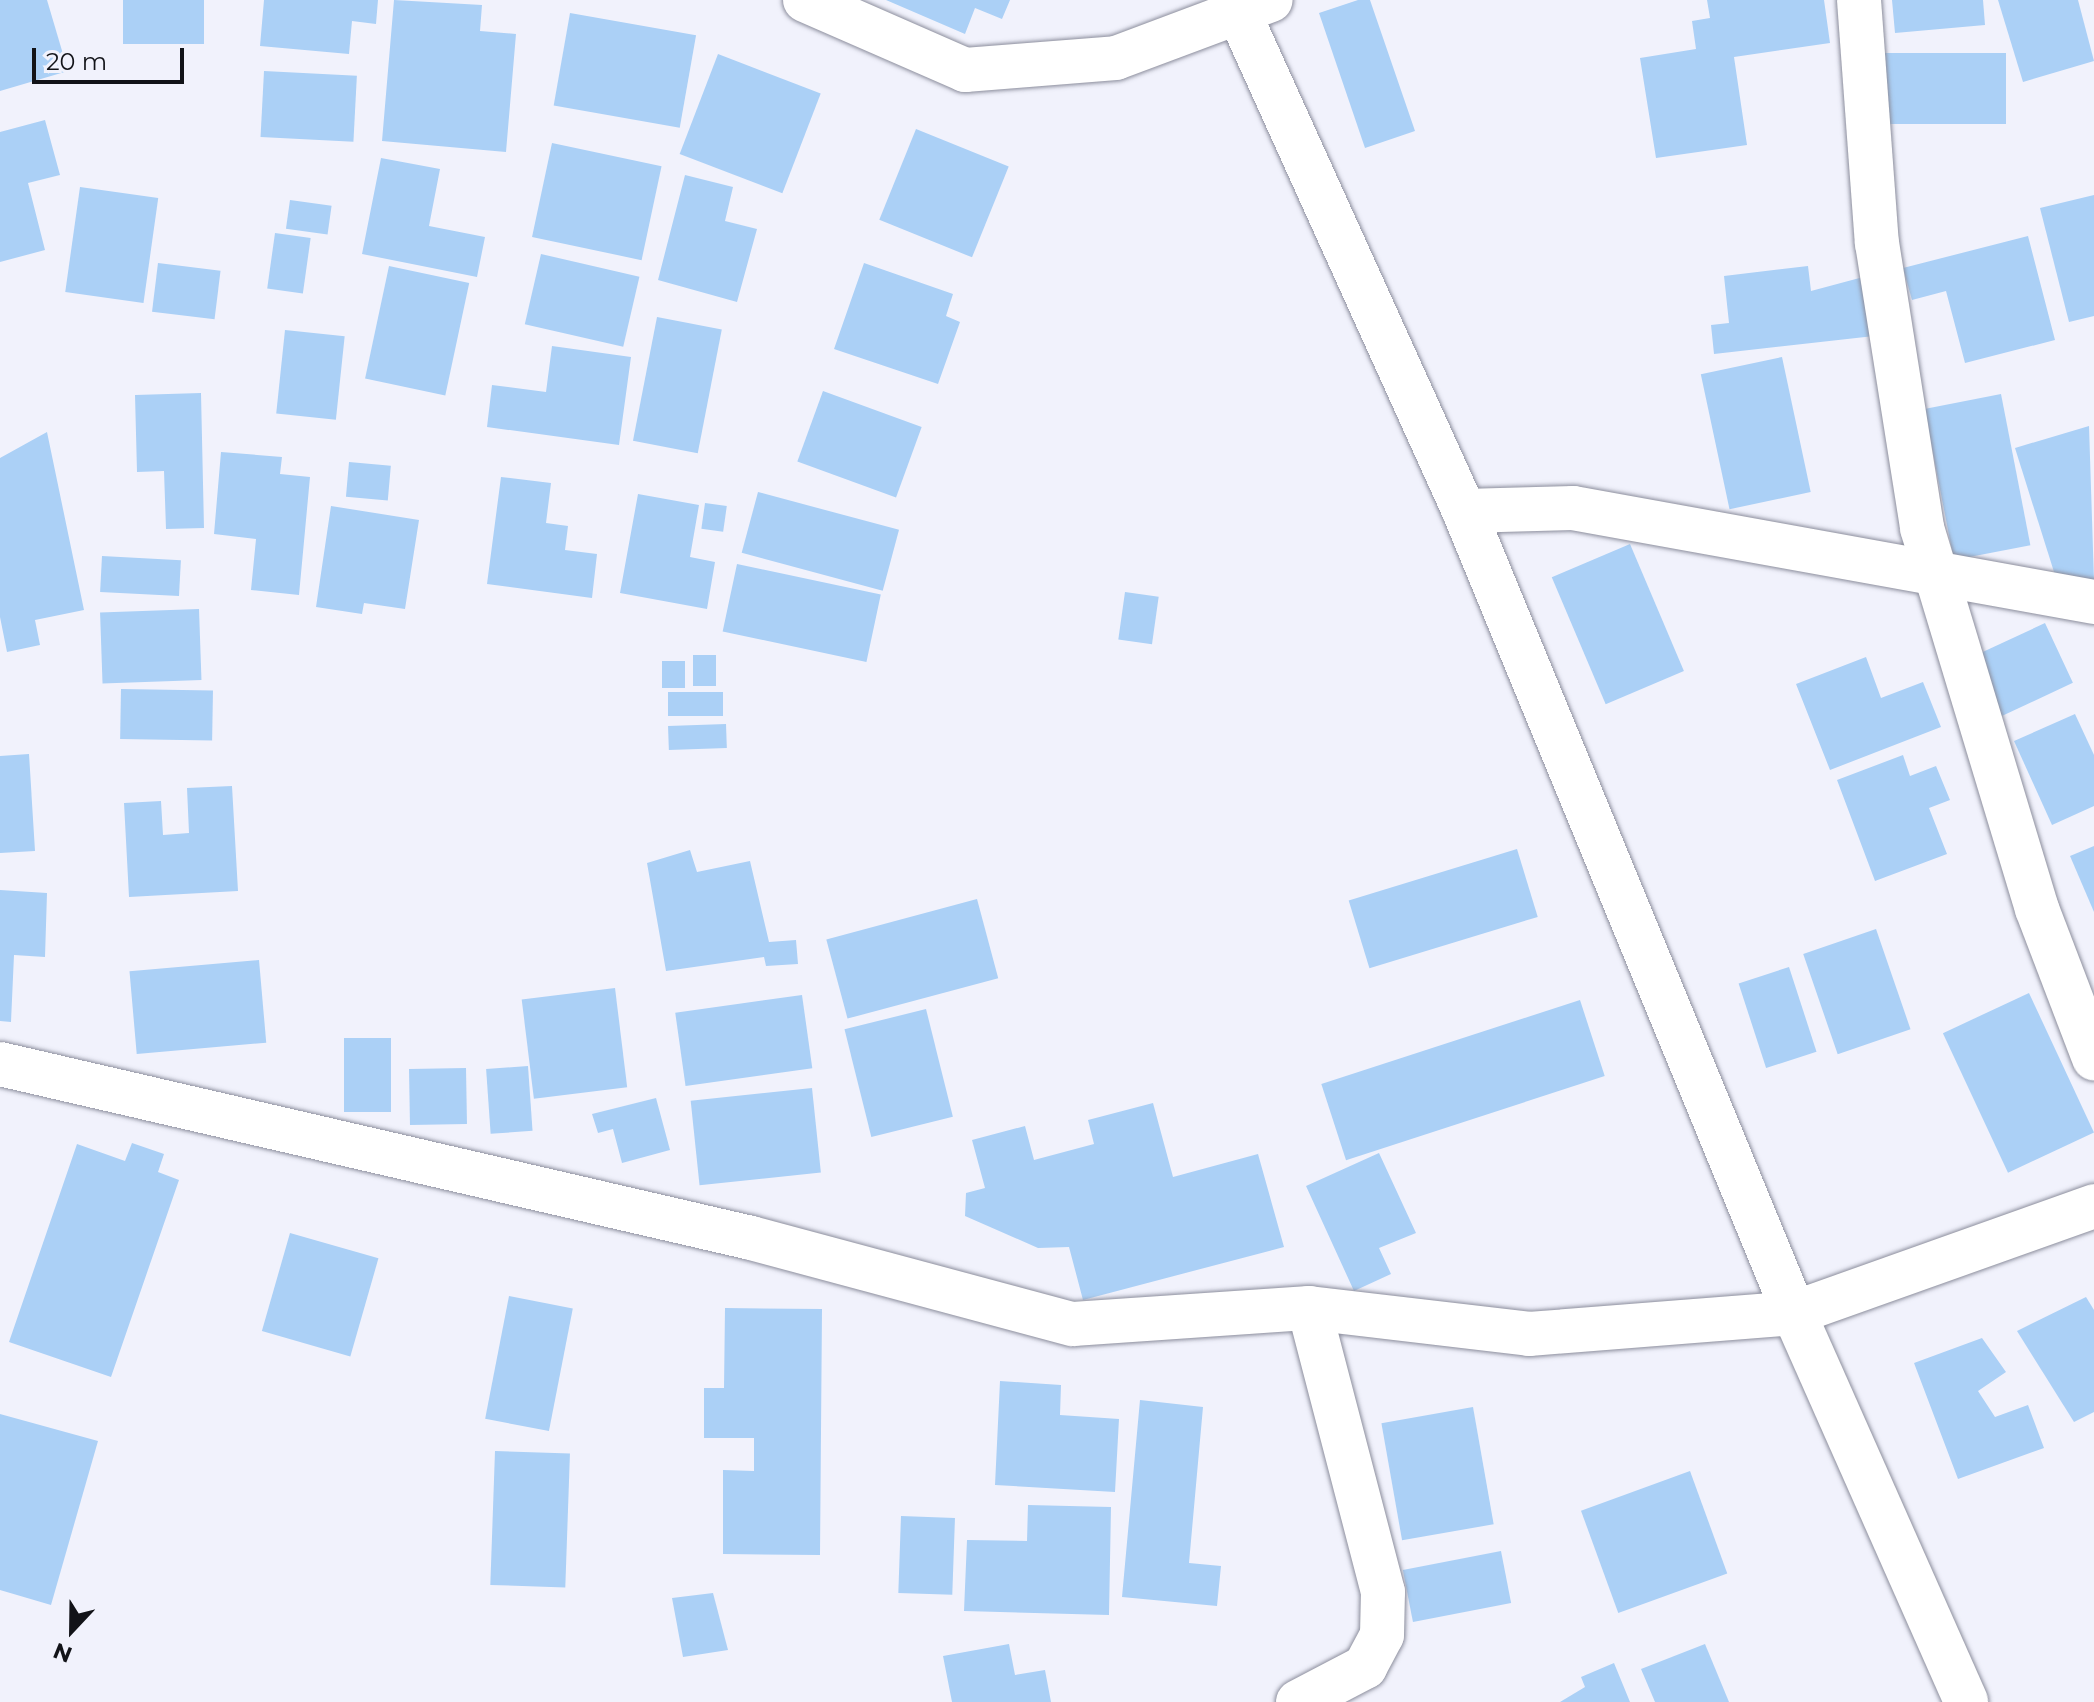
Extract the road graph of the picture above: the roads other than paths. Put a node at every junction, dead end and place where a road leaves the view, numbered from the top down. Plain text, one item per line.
1 (805, 0) edge
2 (1859, 0) edge
3 (1247, 3) edge
4 (1464, 511) junction
5 (1934, 576) junction
6 (2094, 602) edge
7 (2094, 1058) edge
8 (0, 1064) edge
9 (2094, 1206) edge
10 (1309, 1308) junction
11 (1794, 1313) junction
12 (1298, 1702) edge
13 (1966, 1702) edge

1 - 3 street
2 - 5 street
3 - 4 street
4 - 5 street
4 - 11 street
5 - 6 street
5 - 7 street
8 - 10 street
9 - 11 street
10 - 11 street
10 - 12 street
11 - 13 street

